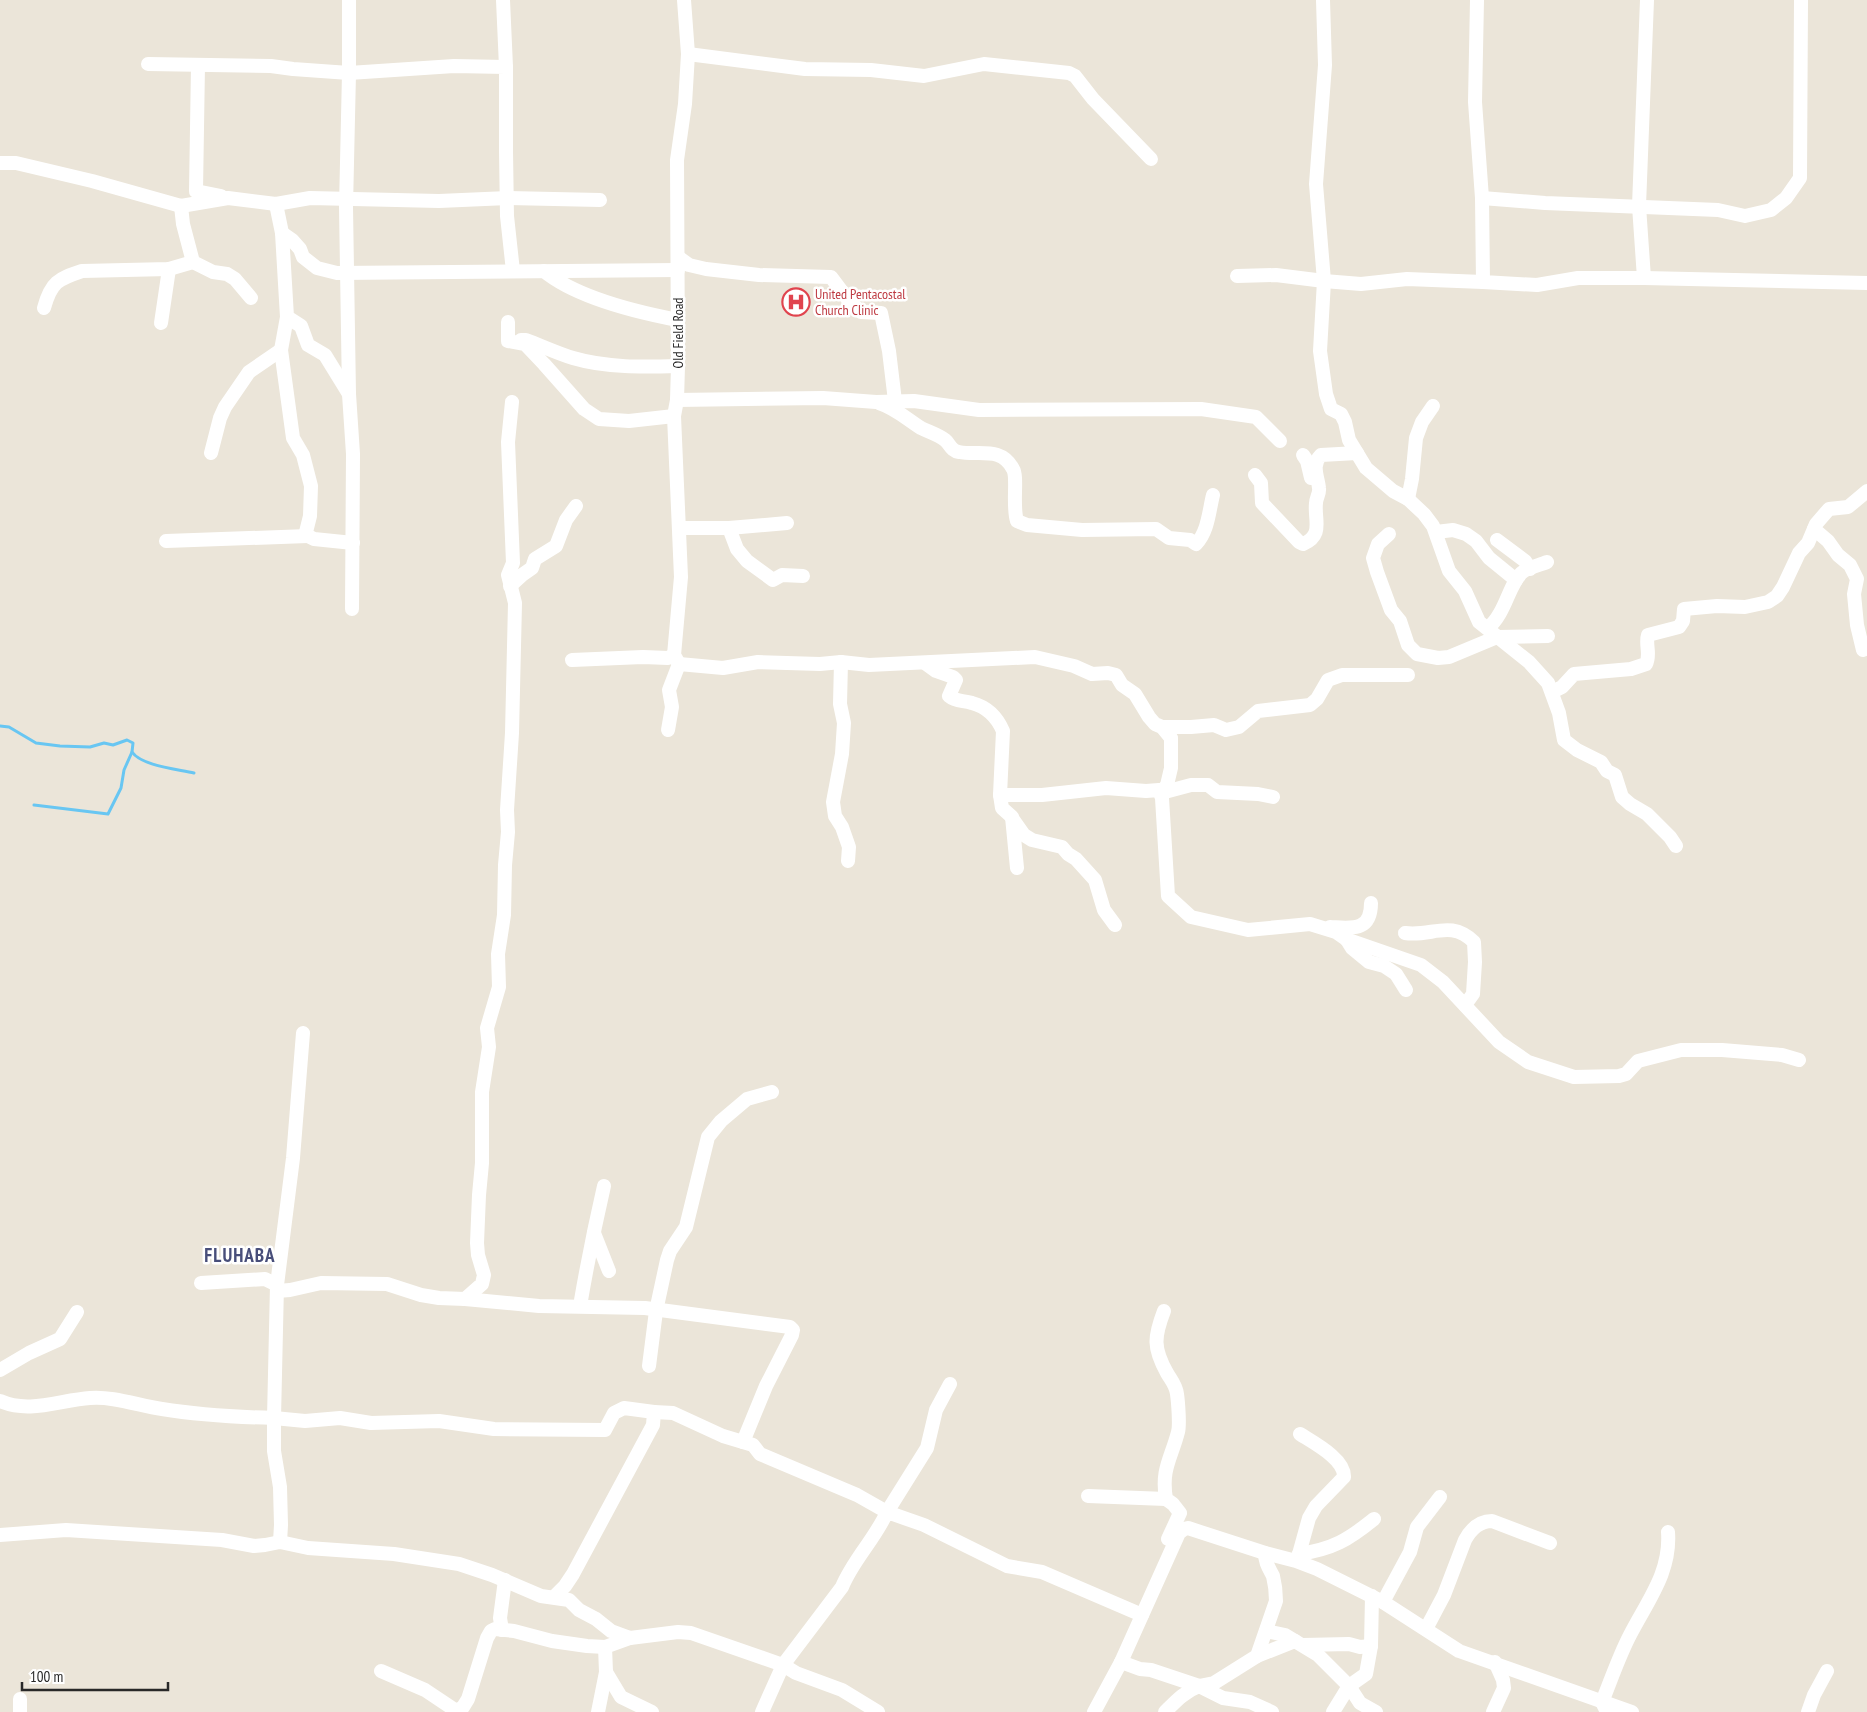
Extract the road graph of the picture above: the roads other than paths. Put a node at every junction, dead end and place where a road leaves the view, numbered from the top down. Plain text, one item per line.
1 (349, 0) edge
2 (504, 0) edge
3 (684, 0) edge
4 (1323, 0) edge
5 (1477, 0) edge
6 (1647, 0) edge
7 (1801, 0) edge
8 (688, 54) junction
9 (148, 64) dead end
10 (198, 65) junction
11 (506, 67) junction
12 (350, 73) junction
13 (1151, 159) dead end
14 (0, 163) edge
15 (228, 198) junction
16 (346, 198) junction
17 (508, 198) junction
18 (1482, 198) junction
19 (600, 200) dead end
20 (276, 204) junction
21 (181, 206) junction
22 (1639, 206) junction
23 (282, 232) junction
24 (193, 262) junction
25 (678, 263) junction
26 (169, 268) junction
27 (513, 271) junction
28 (544, 271) junction
29 (348, 274) junction
30 (1237, 276) dead end
31 (1644, 278) junction
32 (1324, 282) junction
33 (1483, 282) junction
34 (1867, 283) edge
35 (251, 298) dead end
36 (44, 308) dead end
37 (287, 317) junction
38 (678, 320) junction
39 (508, 322) dead end
40 (161, 323) dead end
41 (508, 341) junction
42 (281, 350) junction
43 (678, 366) junction
44 (349, 394) junction
45 (677, 400) junction
46 (895, 401) junction
47 (512, 402) dead end
48 (876, 402) junction
49 (1433, 406) dead end
50 (674, 416) junction
51 (1280, 441) dead end
52 (1357, 453) junction
53 (211, 454) dead end
54 (1303, 455) dead end
55 (1255, 474) dead end
56 (1320, 490) junction
57 (1867, 491) edge
58 (1213, 495) dead end
59 (1408, 499) junction
60 (576, 506) dead end
61 (787, 523) dead end
62 (680, 528) junction
63 (729, 528) junction
64 (1814, 529) junction
65 (1436, 532) junction
66 (1389, 534) dead end
67 (308, 536) junction
68 (1497, 540) dead end
69 (166, 541) dead end
70 (353, 543) junction
71 (1318, 544) dead end
72 (1546, 562) dead end
73 (1530, 568) junction
74 (803, 576) dead end
75 (1516, 580) junction
76 (510, 586) junction
77 (352, 609) dead end
78 (1492, 632) junction
79 (1548, 636) dead end
80 (1863, 650) dead end
81 (572, 660) dead end
82 (676, 660) junction
83 (841, 662) junction
84 (925, 663) junction
85 (1408, 675) dead end
86 (1552, 692) junction
87 (1162, 727) junction
88 (668, 730) dead end
89 (1161, 793) junction
90 (1000, 795) junction
91 (1273, 797) dead end
92 (1012, 817) junction
93 (1676, 846) dead end
94 (848, 861) dead end
95 (1017, 868) dead end
96 (1371, 903) dead end
97 (1115, 924) dead end
98 (1325, 927) junction
99 (1405, 933) dead end
100 (1346, 939) junction
101 (1406, 990) dead end
102 (1465, 1005) junction
103 (303, 1033) dead end
104 (1799, 1060) dead end
105 (772, 1092) dead end
106 (604, 1186) dead end
107 (594, 1233) junction
108 (609, 1271) dead end
109 (201, 1283) dead end
110 (277, 1288) junction
111 (466, 1299) junction
112 (580, 1306) junction
113 (656, 1311) junction
114 (1164, 1311) dead end
115 (77, 1312) dead end
116 (650, 1366) dead end
117 (0, 1370) edge
118 (950, 1384) dead end
119 (0, 1401) edge
120 (654, 1412) junction
121 (274, 1418) junction
122 (1300, 1434) dead end
123 (743, 1442) junction
124 (1088, 1496) dead end
125 (1440, 1497) dead end
126 (1166, 1499) junction
127 (887, 1512) junction
128 (1374, 1519) dead end
129 (1668, 1532) dead end
130 (0, 1534) edge
131 (280, 1542) junction
132 (1550, 1543) dead end
133 (1265, 1553) junction
134 (1297, 1557) junction
135 (505, 1580) junction
136 (554, 1597) junction
137 (1378, 1599) junction
138 (1139, 1614) junction
139 (1426, 1629) junction
140 (502, 1630) junction
141 (1266, 1631) junction
142 (630, 1638) junction
143 (1299, 1643) junction
144 (1371, 1646) junction
145 (605, 1647) junction
146 (1257, 1656) junction
147 (1121, 1662) junction
148 (1495, 1662) junction
149 (784, 1665) junction
150 (381, 1671) dead end
151 (1827, 1671) dead end
152 (606, 1672) junction
153 (1199, 1686) junction
154 (1349, 1686) junction
155 (1604, 1707) edge
156 (456, 1712) edge
157 (598, 1712) edge
158 (652, 1712) edge
159 (762, 1712) edge
160 (878, 1712) edge
161 (1094, 1712) edge
162 (1165, 1712) edge
163 (1272, 1712) edge
164 (1333, 1712) edge
165 (1376, 1712) edge
166 (1493, 1712) edge
167 (1632, 1712) edge
168 (1808, 1712) edge

1 - 12 street
2 - 11 street
3 - 8 street, Old Field Road
4 - 32 street
5 - 18 street
6 - 22 street
7 - 22 street
8 - 13 street
8 - 25 street, Old Field Road
9 - 10 street
10 - 12 street
10 - 15 street
11 - 12 street
11 - 17 street
12 - 16 street
14 - 21 street
15 - 20 street
15 - 21 street
16 - 17 street
16 - 20 street
16 - 29 street
17 - 19 street
17 - 27 street
18 - 22 street
18 - 33 street
20 - 23 street
21 - 24 street
22 - 31 street
23 - 29 street
23 - 37 street
24 - 26 street
24 - 35 street
25 - 28 street
25 - 38 street, Old Field Road
25 - 46 street
26 - 36 street
26 - 40 street
27 - 28 street
27 - 29 street
28 - 38 street
29 - 44 street
30 - 32 street
31 - 33 street
31 - 34 street
32 - 33 street
32 - 52 street
37 - 42 street
37 - 44 street
38 - 43 street, Old Field Road
39 - 41 street
41 - 43 street
41 - 50 street
42 - 53 street
42 - 67 street
43 - 45 street, Old Field Road
44 - 70 street
45 - 48 street
45 - 50 street, Old Field Road
46 - 48 street
46 - 51 street
47 - 76 street
48 - 58 street
49 - 59 street
50 - 62 street, Old Field Road
52 - 56 street
52 - 59 street
54 - 56 street
55 - 56 street
56 - 71 street
57 - 64 street
59 - 65 street
60 - 76 street
61 - 63 street
62 - 63 street
62 - 82 street, Old Field Road
63 - 74 street
64 - 80 street
64 - 86 street
65 - 75 street
65 - 78 street
66 - 78 street
67 - 69 street
67 - 70 street
68 - 73 street
70 - 77 street
72 - 73 street
73 - 75 street
75 - 78 street
76 - 111 street
78 - 79 street
78 - 86 street
81 - 82 street
82 - 83 street
82 - 88 street, Old Field Road
83 - 84 street
83 - 94 street
84 - 87 street
84 - 90 street
85 - 87 street
86 - 93 street
87 - 89 street
89 - 90 street
89 - 91 street
89 - 98 street
90 - 92 street
92 - 95 street
92 - 97 street
96 - 98 street
98 - 100 street
99 - 102 street
100 - 101 street
100 - 102 street
102 - 104 street
103 - 110 street
105 - 113 street
106 - 107 street
107 - 108 street
107 - 112 street
109 - 110 street
110 - 111 street
110 - 121 street
111 - 112 street
112 - 113 street
113 - 116 street
113 - 123 street
114 - 126 street
115 - 117 street
118 - 127 street
119 - 121 street
120 - 121 street
120 - 123 street
120 - 136 street
121 - 131 street
122 - 134 street
123 - 127 street
124 - 126 street
125 - 137 street
126 - 138 street
127 - 138 street
127 - 149 street
128 - 134 street
129 - 155 street
130 - 131 street
131 - 135 street
132 - 139 street
133 - 134 street
133 - 138 street
133 - 141 street
134 - 137 street
135 - 136 street
135 - 140 street
136 - 142 street
137 - 139 street
137 - 144 street
138 - 147 street
139 - 148 street
140 - 145 street
140 - 156 street
141 - 143 street
141 - 146 street
142 - 145 street
142 - 149 street
143 - 144 street
143 - 146 street
143 - 154 street
144 - 154 street
145 - 152 street
146 - 153 street
147 - 153 street
147 - 161 street
148 - 155 street
148 - 166 street
149 - 159 street
149 - 160 street
150 - 156 street
151 - 168 street
152 - 157 street
152 - 158 street
153 - 162 street
153 - 163 street
154 - 164 street
154 - 165 street
155 - 167 street

